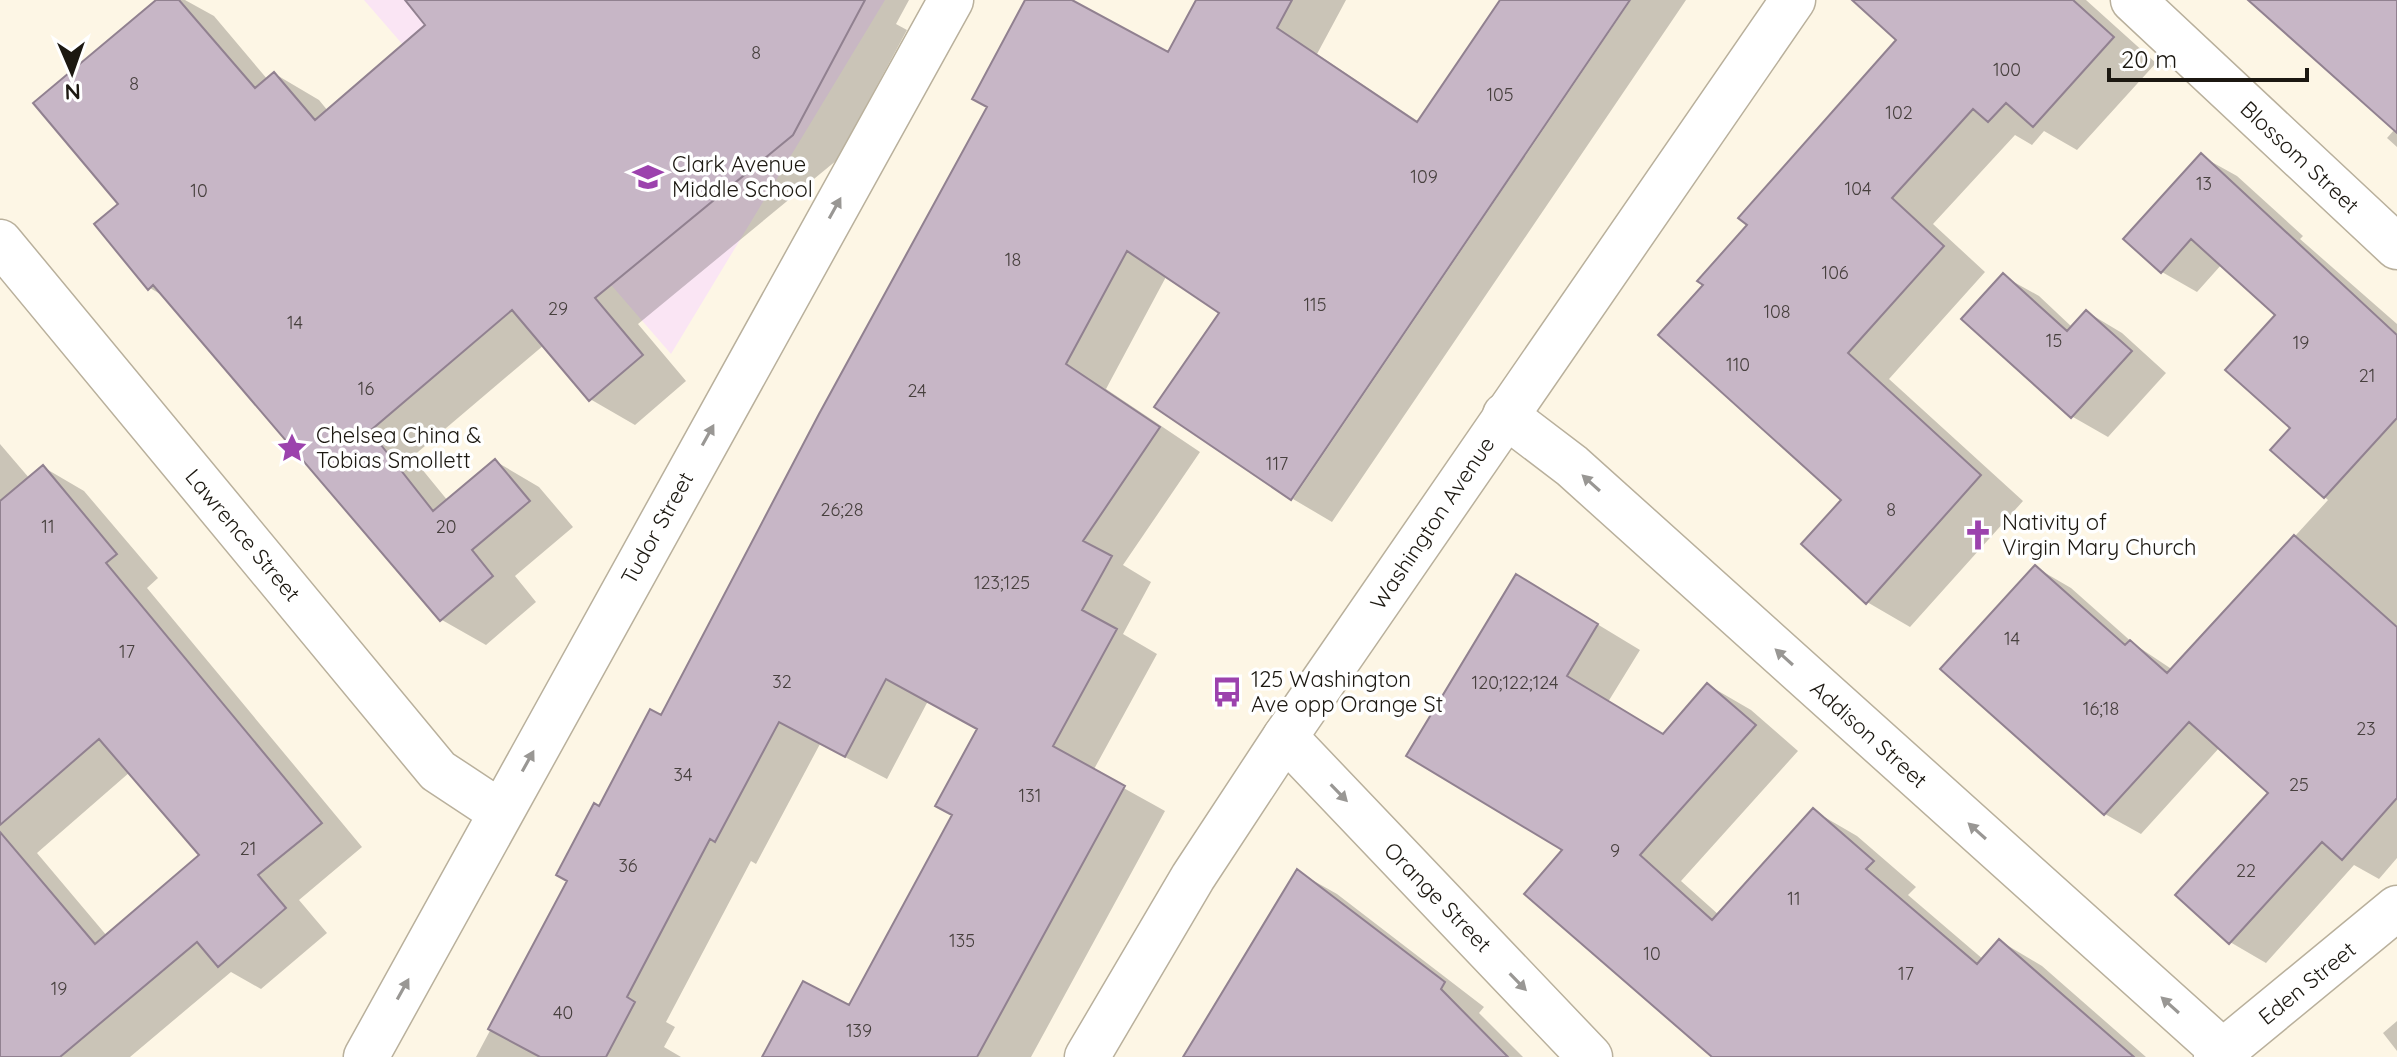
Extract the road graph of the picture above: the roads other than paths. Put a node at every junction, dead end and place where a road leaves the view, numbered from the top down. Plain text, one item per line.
1 (951, 0) edge
2 (1793, 0) edge
3 (2133, 0) edge
4 (0, 242) edge
5 (2397, 247) edge
6 (1505, 415) junction
7 (1285, 737) junction
8 (500, 812) junction
9 (2397, 908) edge
10 (2222, 1055) edge
11 (366, 1057) edge
12 (1087, 1057) edge
13 (1590, 1057) edge

8 -> 1 street, Tudor Street
2 - 6 street, Washington Avenue
3 - 5 street, Blossom Street
4 - 8 street, Lawrence Street
6 - 7 street, Washington Avenue
10 -> 6 street, Addison Street
7 - 12 street, Washington Avenue
7 -> 13 street, Orange Street
11 -> 8 street, Tudor Street
9 - 10 street, Eden Street

